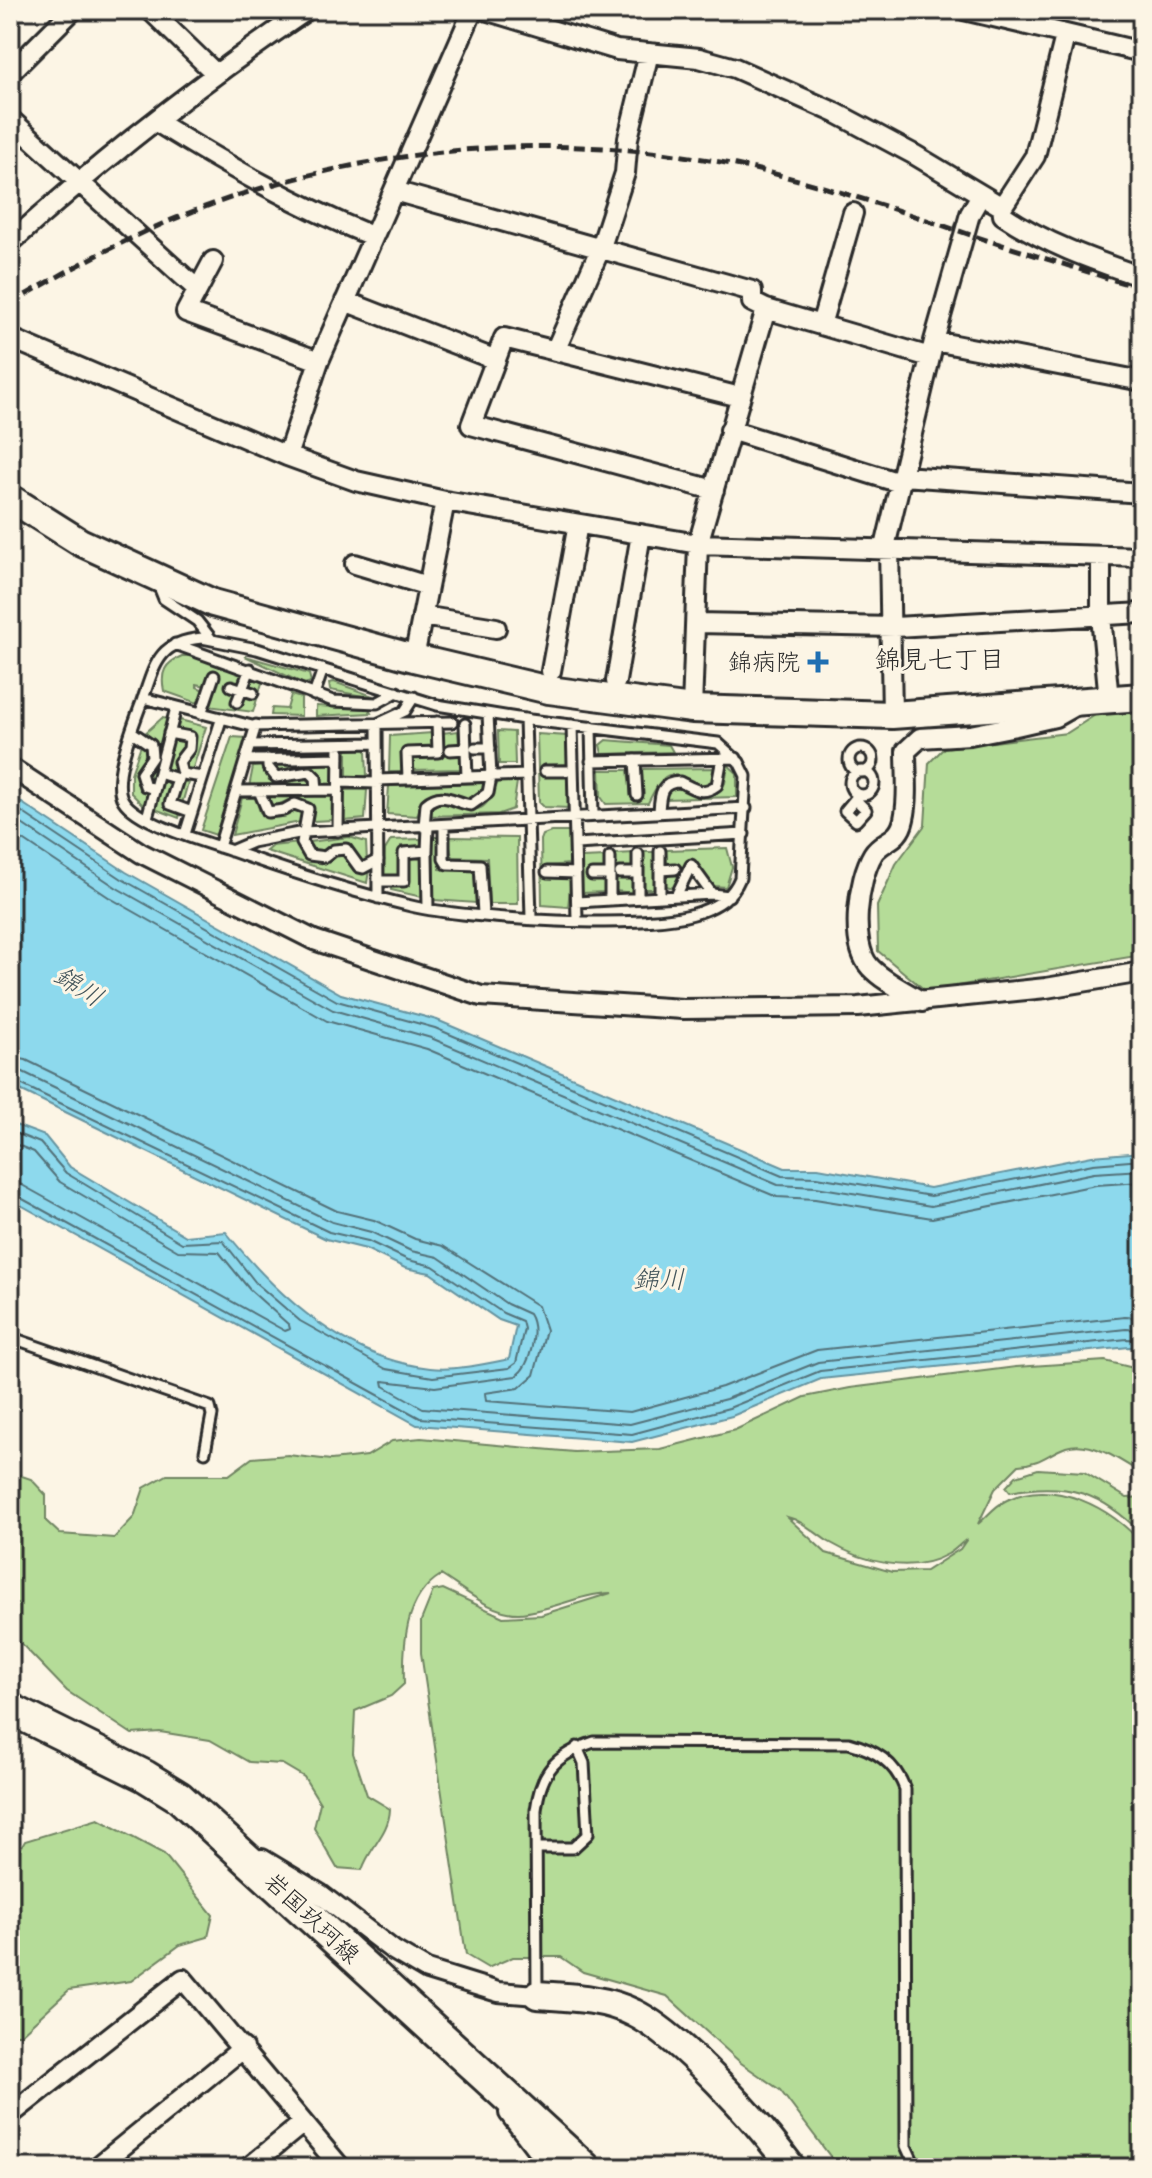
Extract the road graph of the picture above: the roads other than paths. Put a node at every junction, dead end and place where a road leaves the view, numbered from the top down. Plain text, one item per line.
1 (73, 10) edge
2 (150, 10) edge
3 (307, 10) edge
4 (473, 10) edge
5 (485, 10) edge
6 (964, 10) edge
7 (1065, 36) junction
8 (1142, 52) edge
9 (649, 53) junction
10 (10, 73) edge
11 (215, 73) junction
12 (10, 119) edge
13 (155, 121) junction
14 (77, 183) junction
15 (394, 191) junction
16 (981, 195) junction
17 (1002, 207) junction
18 (853, 213) dead end
19 (372, 236) junction
20 (10, 243) edge
21 (601, 247) junction
22 (213, 261) dead end
23 (1142, 277) edge
24 (196, 288) junction
25 (345, 301) junction
26 (766, 309) junction
27 (821, 325) junction
28 (10, 338) edge
29 (932, 349) junction
30 (555, 351) junction
31 (496, 360) junction
32 (319, 361) junction
33 (1142, 381) edge
34 (740, 397) junction
35 (730, 430) junction
36 (287, 456) junction
37 (902, 480) junction
38 (714, 490) junction
39 (1142, 493) edge
40 (10, 498) edge
41 (445, 501) junction
42 (578, 524) junction
43 (641, 534) junction
44 (698, 544) junction
45 (887, 547) junction
46 (1101, 556) junction
47 (1142, 557) edge
48 (355, 564) dead end
49 (158, 578) junction
50 (428, 586) junction
51 (1142, 613) edge
52 (422, 616) junction
53 (1101, 616) junction
54 (697, 623) junction
55 (891, 627) junction
56 (496, 628) dead end
57 (212, 640) junction
58 (175, 644) junction
59 (414, 658) junction
60 (250, 669) junction
61 (323, 669) junction
62 (551, 671) dead end
63 (214, 676) dead end
64 (616, 681) dead end
65 (231, 686) dead end
66 (242, 689) junction
67 (397, 692) junction
68 (253, 693) dead end
69 (314, 695) junction
70 (414, 697) junction
71 (1142, 697) edge
72 (143, 698) junction
73 (1096, 701) junction
74 (237, 702) dead end
75 (176, 708) junction
76 (692, 709) junction
77 (201, 714) junction
78 (488, 714) junction
79 (892, 715) junction
80 (525, 719) junction
81 (221, 720) junction
82 (437, 722) junction
83 (452, 722) dead end
84 (377, 724) junction
85 (465, 724) dead end
86 (256, 725) junction
87 (572, 725) junction
88 (591, 727) junction
89 (132, 732) junction
90 (169, 733) junction
91 (377, 743) junction
92 (339, 744) junction
93 (250, 745) junction
94 (490, 748) junction
95 (471, 749) junction
96 (450, 750) dead end
97 (339, 758) junction
98 (722, 758) junction
99 (736, 758) junction
100 (268, 759) junction
101 (246, 760) junction
102 (635, 760) junction
103 (591, 761) junction
104 (10, 767) edge
105 (545, 771) dead end
106 (573, 771) junction
107 (862, 771) junction
108 (159, 773) junction
109 (527, 775) junction
110 (203, 777) junction
111 (467, 777) junction
112 (491, 777) junction
113 (408, 779) junction
114 (377, 781) junction
115 (339, 786) junction
116 (154, 789) junction
117 (317, 790) junction
118 (236, 791) junction
119 (259, 791) junction
120 (637, 795) dead end
121 (746, 808) junction
122 (192, 812) junction
123 (659, 812) junction
124 (593, 816) junction
125 (147, 818) junction
126 (575, 818) junction
127 (529, 822) junction
128 (444, 826) junction
129 (426, 827) junction
130 (378, 829) junction
131 (338, 831) junction
132 (304, 832) junction
133 (185, 834) junction
134 (744, 834) junction
135 (576, 844) junction
136 (219, 847) junction
137 (231, 851) junction
138 (427, 851) junction
139 (660, 851) dead end
140 (638, 854) dead end
141 (610, 857) dead end
142 (378, 860) junction
143 (675, 869) dead end
144 (660, 870) junction
145 (547, 872) dead end
146 (576, 873) junction
147 (638, 873) junction
148 (615, 874) junction
149 (592, 875) dead end
150 (378, 881) junction
151 (712, 894) junction
152 (676, 896) junction
153 (729, 896) junction
154 (660, 897) junction
155 (378, 898) junction
156 (638, 898) junction
157 (610, 900) junction
158 (577, 902) junction
159 (428, 909) junction
160 (483, 914) junction
161 (531, 917) junction
162 (577, 919) junction
163 (1142, 972) edge
164 (922, 1002) junction
165 (10, 1337) edge
166 (205, 1452) dead end
167 (10, 1709) edge
168 (577, 1747) junction
169 (232, 1842) junction
170 (537, 1848) junction
171 (537, 1995) junction
172 (243, 2048) junction
173 (483, 2078) junction
174 (10, 2115) edge
175 (303, 2123) junction
176 (96, 2168) edge
177 (248, 2168) edge
178 (341, 2168) edge
179 (551, 2168) edge
180 (585, 2168) edge
181 (792, 2168) edge
182 (916, 2168) edge

1 - 10 street
2 - 11 street
3 - 11 street
4 - 15 street
5 - 9 street
6 - 7 street
7 - 8 street
7 - 17 street
9 - 16 street
9 - 21 street
11 - 13 street
12 - 14 street
13 - 14 street
13 - 19 street
14 - 20 street
14 - 24 street
15 - 19 street
15 - 21 street
16 - 17 street
16 - 29 street
17 - 23 street
18 - 27 street
19 - 25 street
21 - 26 street
21 - 30 street
22 - 24 street
24 - 32 street
25 - 31 street
25 - 32 street
26 - 27 street
26 - 34 street
27 - 29 street
28 - 36 street
29 - 33 street
29 - 37 street
30 - 31 street
30 - 34 street
31 - 38 street
32 - 36 street
34 - 35 street
35 - 37 street
35 - 38 street
36 - 41 street
37 - 39 street
37 - 45 street
38 - 44 street
40 - 49 street
41 - 42 street
41 - 50 street
42 - 43 street
42 - 62 street
43 - 44 street
43 - 64 street
44 - 45 street
44 - 54 street
45 - 46 street
45 - 55 street
46 - 47 street
46 - 53 street
48 - 50 street
49 - 57 lane
49 - 59 street
50 - 52 street
51 - 53 street
52 - 56 street
52 - 59 street
53 - 55 street
53 - 73 street
54 - 55 street
54 - 76 street
55 - 79 street
57 - 58 lane
57 - 61 lane
58 - 60 lane
58 - 72 lane
59 - 76 street
60 - 66 lane
60 - 69 lane
61 - 67 lane
61 - 69 lane
63 - 77 lane
65 - 66 lane
66 - 68 lane
66 - 74 lane
67 - 69 lane
67 - 70 lane
70 - 78 lane
70 - 84 lane
71 - 73 street
72 - 75 lane
72 - 89 lane
73 - 79 street
73 - 164 street
75 - 77 lane
75 - 90 lane
76 - 79 street
77 - 81 lane
78 - 80 lane
78 - 94 lane
80 - 87 lane
80 - 109 lane
81 - 86 lane
81 - 110 lane
82 - 83 lane
82 - 84 lane
82 - 113 lane
84 - 86 lane
84 - 91 lane
85 - 95 lane
86 - 93 lane
87 - 88 lane
87 - 106 lane
88 - 99 lane
88 - 103 lane
89 - 116 lane
89 - 125 lane
90 - 108 lane
90 - 110 lane
91 - 92 lane
91 - 114 lane
92 - 93 lane
92 - 97 lane
93 - 101 lane
94 - 95 lane
94 - 112 lane
95 - 96 lane
95 - 111 lane
97 - 100 lane
97 - 115 lane
98 - 99 lane
98 - 102 lane
98 - 123 lane
99 - 121 lane
100 - 101 lane
100 - 117 lane
101 - 118 lane
102 - 103 lane
102 - 120 lane
103 - 124 lane
104 - 164 street
105 - 106 lane
106 - 126 lane
107 - 107 lane
107 - 107 lane
108 - 116 lane
108 - 122 lane
109 - 112 lane
109 - 127 lane
110 - 122 lane
111 - 112 lane
111 - 113 lane
112 - 129 lane
113 - 114 lane
114 - 115 lane
114 - 130 lane
115 - 117 lane
115 - 131 lane
116 - 125 lane
117 - 119 lane
118 - 119 lane
118 - 136 lane
119 - 132 lane
121 - 123 lane
121 - 134 lane
122 - 133 lane
123 - 124 lane
124 - 126 lane
125 - 133 lane
126 - 127 lane
126 - 135 lane
127 - 128 lane
127 - 161 lane
128 - 129 lane
128 - 160 lane
129 - 130 lane
129 - 138 lane
130 - 131 lane
130 - 142 lane
131 - 132 lane
132 - 137 lane
132 - 142 lane
133 - 136 lane
134 - 135 lane
134 - 153 lane
135 - 146 lane
136 - 137 lane
137 - 155 lane
138 - 150 lane
138 - 159 lane
139 - 144 lane
140 - 147 lane
141 - 148 lane
142 - 150 lane
143 - 144 lane
144 - 154 lane
145 - 146 lane
146 - 158 lane
147 - 148 lane
147 - 156 lane
148 - 149 lane
148 - 157 lane
150 - 155 lane
151 - 152 lane
151 - 152 lane
151 - 153 lane
152 - 154 lane
153 - 162 lane
154 - 156 lane
155 - 159 lane
156 - 157 lane
157 - 158 lane
158 - 162 lane
159 - 160 lane
160 - 161 lane
161 - 162 lane
163 - 164 street
165 - 166 lane
167 - 169 main road, 岩国玖珂線
168 - 170 lane
168 - 170 lane
168 - 182 lane
169 - 171 street
169 - 173 main road, 岩国玖珂線
170 - 171 lane
171 - 181 street
172 - 174 street
172 - 175 street
172 - 176 street
173 - 179 street
173 - 180 main road, 岩国玖珂線
175 - 177 street
175 - 178 street

